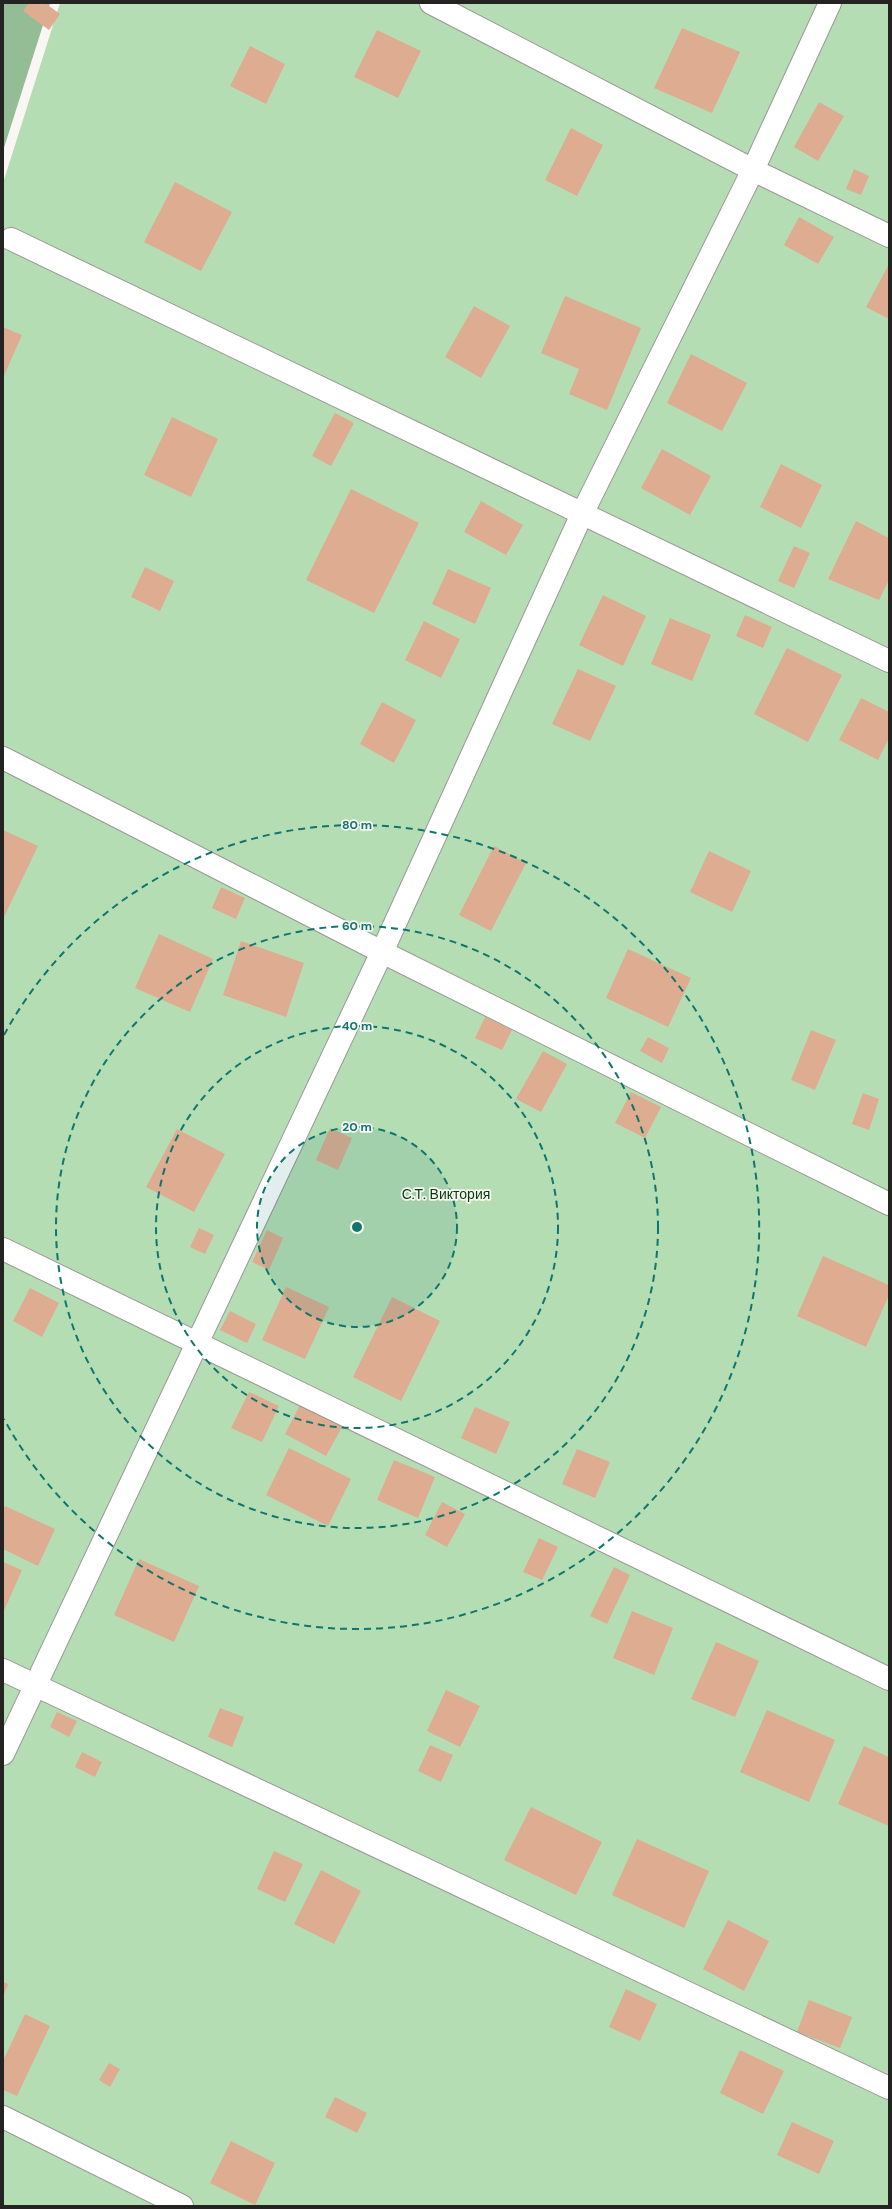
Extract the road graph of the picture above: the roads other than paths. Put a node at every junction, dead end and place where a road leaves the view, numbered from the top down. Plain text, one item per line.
1 (431, 3) edge
2 (830, 3) edge
3 (753, 170) junction
4 (889, 236) edge
5 (10, 239) dead end
6 (582, 514) junction
7 (889, 661) edge
8 (3, 758) edge
9 (382, 952) junction
10 (889, 1204) edge
11 (3, 1249) edge
12 (196, 1344) junction
13 (3, 1670) edge
14 (889, 1679) edge
15 (35, 1685) junction
16 (3, 1754) edge
17 (889, 2088) edge
18 (3, 2117) edge
19 (182, 2206) edge

1 - 3 lane
2 - 3 lane
3 - 4 lane
3 - 6 lane
5 - 6 lane
6 - 7 lane
6 - 9 lane
8 - 9 lane
9 - 10 lane
9 - 12 lane
11 - 12 lane
12 - 14 lane
12 - 15 lane
13 - 15 lane
15 - 16 lane
15 - 17 lane
18 - 19 lane

